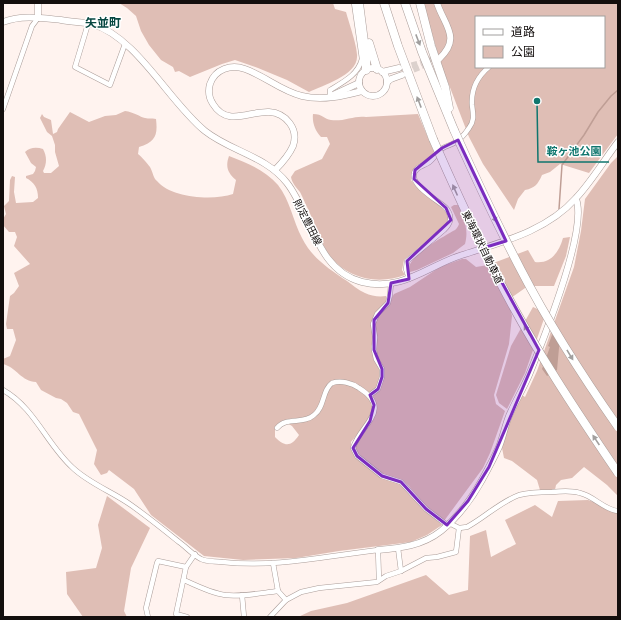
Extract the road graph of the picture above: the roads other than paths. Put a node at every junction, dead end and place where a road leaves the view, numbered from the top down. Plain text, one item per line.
1 (38, 3) edge
2 (354, 3) edge
3 (359, 3) edge
4 (363, 3) edge
5 (380, 3) edge
6 (384, 3) edge
7 (405, 3) edge
8 (421, 3) edge
9 (437, 3) edge
10 (38, 18) junction
11 (3, 22) edge
12 (88, 24) junction
13 (125, 44) junction
14 (398, 46) junction
15 (438, 58) tunnel mouth
16 (488, 68) edge
17 (366, 70) junction
18 (379, 70) junction
19 (387, 82) junction
20 (359, 83) junction
21 (362, 92) junction
22 (330, 97) junction
23 (3, 109) edge
24 (454, 130) junction
25 (618, 142) edge
26 (275, 170) junction
27 (576, 199) junction
28 (409, 279) junction
29 (391, 283) junction
30 (3, 390) edge
31 (370, 395) junction
32 (277, 428) dead end
33 (618, 428) edge
34 (618, 473) edge
35 (618, 511) edge
36 (448, 524) junction
37 (459, 528) junction
38 (398, 548) junction
39 (378, 550) junction
40 (195, 554) junction
41 (273, 563) junction
42 (186, 567) junction
43 (401, 571) junction
44 (184, 580) junction
45 (380, 580) junction
46 (278, 591) junction
47 (242, 595) junction
48 (286, 600) junction
49 (176, 616) edge
50 (148, 617) edge
51 (187, 617) edge
52 (244, 617) edge
53 (270, 617) edge

1 - 10 street
2 - 22 street
3 - 17 highway
4 - 18 highway
5 - 14 highway
6 - 14 highway, 東海環状自動車道
7 -> 24 highway
8 - 24 highway
9 - 15 street
10 - 11 street, 則定豊田線
10 - 12 street, 則定豊田線
10 - 23 street
12 - 13 street, 則定豊田線
12 - 13 street
13 - 26 street, 則定豊田線
34 -> 14 highway, 東海環状自動車道, bridge
16 - 28 street
17 - 18 street
17 - 20 street
18 - 19 street
18 - 19 street
19 - 21 street
20 - 21 street
20 - 22 street
21 - 22 street
22 - 26 street
24 -> 33 highway, bridge
25 - 27 street, 則定豊田線
26 - 29 street, 則定豊田線
27 - 28 street, 則定豊田線
27 - 36 street
28 - 29 street, 則定豊田線
29 - 31 street
30 - 40 street
31 - 32 street
31 - 36 street
35 - 37 street
36 - 37 street
36 - 38 street
37 - 43 street
38 - 39 street
38 - 43 street
39 - 41 street
39 - 45 street
40 - 41 street
40 - 42 street
41 - 46 street
42 - 44 street
42 - 50 street
43 - 45 street
44 - 47 street
44 - 49 street
45 - 48 street
46 - 47 street
46 - 48 street
47 - 52 street
48 - 53 street
49 - 51 street

